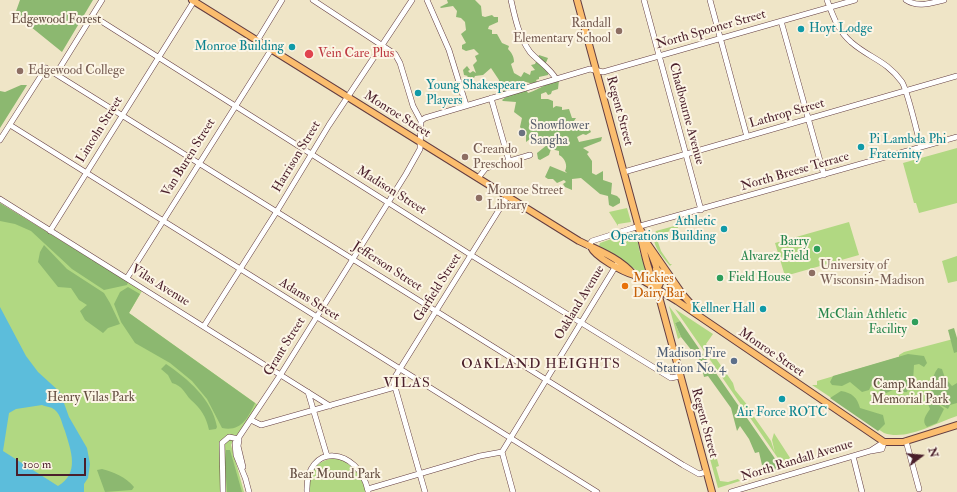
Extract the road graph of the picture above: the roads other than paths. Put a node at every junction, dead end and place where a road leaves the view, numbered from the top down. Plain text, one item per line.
1 (102, 0) edge
2 (282, 0) edge
3 (313, 0) edge
4 (412, 0) edge
5 (427, 0) edge
6 (510, 0) edge
7 (577, 0) edge
8 (644, 0) edge
9 (710, 0) edge
10 (827, 0) edge
11 (854, 0) edge
12 (906, 0) edge
13 (944, 0) edge
14 (193, 1) edge
15 (829, 7) junction
16 (93, 16) junction
17 (781, 21) junction
18 (720, 38) junction
19 (257, 41) junction
20 (383, 45) junction
21 (271, 50) junction
22 (659, 56) junction
23 (159, 58) junction
24 (596, 71) junction
25 (56, 74) junction
26 (957, 76) edge
27 (556, 79) junction
28 (905, 91) junction
29 (347, 98) junction
30 (491, 98) junction
31 (235, 106) junction
32 (466, 106) junction
33 (123, 115) junction
34 (808, 119) junction
35 (421, 121) junction
36 (10, 125) junction
37 (747, 137) junction
38 (957, 137) edge
39 (0, 140) edge
40 (420, 142) junction
41 (921, 147) junction
42 (312, 154) junction
43 (686, 154) junction
44 (530, 156) dead end
45 (509, 161) junction
46 (199, 163) junction
47 (624, 172) junction
48 (86, 174) junction
49 (824, 175) junction
50 (478, 178) junction
51 (507, 197) junction
52 (0, 199) edge
53 (388, 202) junction
54 (701, 210) junction
55 (277, 211) junction
56 (163, 221) junction
57 (639, 227) junction
58 (50, 231) junction
59 (647, 243) junction
60 (590, 247) junction
61 (644, 250) junction
62 (471, 255) junction
63 (353, 259) junction
64 (617, 264) junction
65 (240, 269) junction
66 (657, 270) junction
67 (127, 278) junction
68 (657, 289) junction
69 (677, 302) junction
70 (436, 312) junction
71 (316, 317) junction
72 (581, 322) junction
73 (204, 326) junction
74 (715, 328) junction
75 (400, 369) junction
76 (281, 374) junction
77 (680, 376) junction
78 (546, 381) junction
79 (395, 387) junction
80 (308, 392) junction
81 (330, 406) junction
82 (314, 411) junction
83 (251, 420) junction
84 (957, 426) edge
85 (510, 438) junction
86 (239, 439) junction
87 (906, 441) junction
88 (884, 442) junction
89 (502, 452) junction
90 (327, 456) junction
91 (853, 456) junction
92 (706, 472) junction
93 (420, 474) junction
94 (919, 489) dead end
95 (368, 490) edge
96 (223, 492) edge
97 (249, 492) edge
98 (307, 492) edge
99 (425, 492) edge
100 (513, 492) edge
101 (597, 492) edge
102 (712, 492) edge
103 (731, 492) edge
104 (862, 492) edge

1 - 16 street
2 - 19 street
3 - 20 street
4 - 20 street, Harrison Street
5 - 32 street
6 - 27 street
7 - 24 main road, Regent Street
8 - 22 street, Chadbourne Avenue
9 - 18 street
10 - 15 street
11 - 15 street, North Spooner Street
12 - 13 street
14 - 19 main road, Monroe Street
14 - 23 street, Lincoln Street
15 - 17 street, North Spooner Street
15 - 28 street
16 - 23 street, Madison Street
16 - 25 street
17 - 18 street, North Spooner Street
17 - 34 street
18 - 22 street, North Spooner Street
18 - 37 street
19 - 21 main road, Monroe Street
20 - 29 street, Harrison Street
20 - 35 street
21 - 29 main road, Monroe Street
21 - 31 street, Van Buren Street
22 - 24 street, North Spooner Street
22 - 43 street, Chadbourne Avenue
23 - 31 street, Madison Street
23 - 33 street, Lincoln Street
24 - 27 street, North Spooner Street
24 - 47 main road, Regent Street
25 - 33 street, Jefferson Street
25 - 36 street
26 - 28 street, Lathrop Street
27 - 30 street, North Spooner Street
28 - 34 street, Lathrop Street
28 - 41 street
29 - 40 main road, Monroe Street
29 - 42 street, Harrison Street
30 - 32 street, North Spooner Street
30 - 45 street
31 - 42 street, Madison Street
31 - 46 street, Van Buren Street
32 - 35 street, North Spooner Street
33 - 46 street, Jefferson Street
33 - 48 street, Lincoln Street
34 - 37 street, Lathrop Street
34 - 49 street
35 - 40 street, Grant Street
36 - 39 street
36 - 48 street, Adams Street
37 - 43 street, Lathrop Street
38 - 41 street, North Breese Terrace
40 - 50 main road, Monroe Street
40 - 53 street, Grant Street
41 - 49 street, North Breese Terrace
42 - 53 street, Madison Street
42 - 55 street, Harrison Street
43 - 47 street, Lathrop Street
43 - 54 street, Chadbourne Avenue
44 - 45 street
45 - 50 street
46 - 55 street, Jefferson Street
46 - 56 street, Van Buren Street
47 - 57 main road, Regent Street
48 - 56 street, Adams Street
48 - 58 street, Lincoln Street
49 - 54 street, North Breese Terrace
50 - 51 main road, Monroe Street
51 - 60 main road, Monroe Street
51 - 62 street, Garfield Street
52 - 58 street, Vilas Avenue
53 - 62 street, Madison Street
53 - 63 street, Grant Street
54 - 57 street, North Breese Terrace
55 - 63 street, Jefferson Street
55 - 65 street, Harrison Street
56 - 65 street, Adams Street
56 - 67 street, Van Buren Street
57 - 59 main road, Regent Street
57 - 60 street, North Breese Terrace
57 - 61 main road, Regent Street
58 - 67 street, Vilas Avenue
59 - 66 main road, Regent Street
59 - 74 main road
60 - 64 main road, Monroe Street
61 - 66 main road
61 - 68 main road, Regent Street
62 - 70 street, Garfield Street
62 - 72 street, Madison Street
63 - 70 street, Jefferson Street
63 - 71 street, Grant Street
64 - 68 main road, Monroe Street
64 - 72 street, Oakland Avenue
65 - 71 street, Adams Street
65 - 73 street, Harrison Street
66 - 68 main road, Regent Street
66 - 69 main road
67 - 73 street, Vilas Avenue
68 - 69 main road, Monroe Street
68 - 77 main road, Regent Street
69 - 74 main road, Monroe Street
70 - 75 street, Garfield Street
70 - 78 street, Jefferson Street
71 - 75 street, Adams Street
71 - 76 street, Grant Street
72 - 77 street, Madison Street
72 - 78 street, Oakland Avenue
73 - 76 street, Vilas Avenue
74 - 88 main road, Monroe Street
75 - 79 street, Garfield Street
75 - 85 street, Adams Street
76 - 80 street, Vilas Avenue
76 - 83 street, Grant Street
77 - 92 main road, Regent Street
78 - 85 street, Oakland Avenue
78 - 92 street, Jefferson Street
79 - 81 street
79 - 93 street
80 - 81 street, Vilas Avenue
80 - 82 street
81 - 82 street
82 - 83 street
82 - 90 street
83 - 86 street, Grant Street
84 - 87 main road
85 - 89 street, Oakland Avenue
85 - 101 street, Adams Street
86 - 96 street
86 - 97 street
87 - 88 main road, Monroe Street
87 - 94 street
88 - 91 street, North Randall Avenue
89 - 93 street
89 - 100 street
90 - 95 street
90 - 98 street
91 - 103 street, North Randall Avenue
91 - 104 street
92 - 102 main road, Regent Street
93 - 95 street
93 - 99 street

